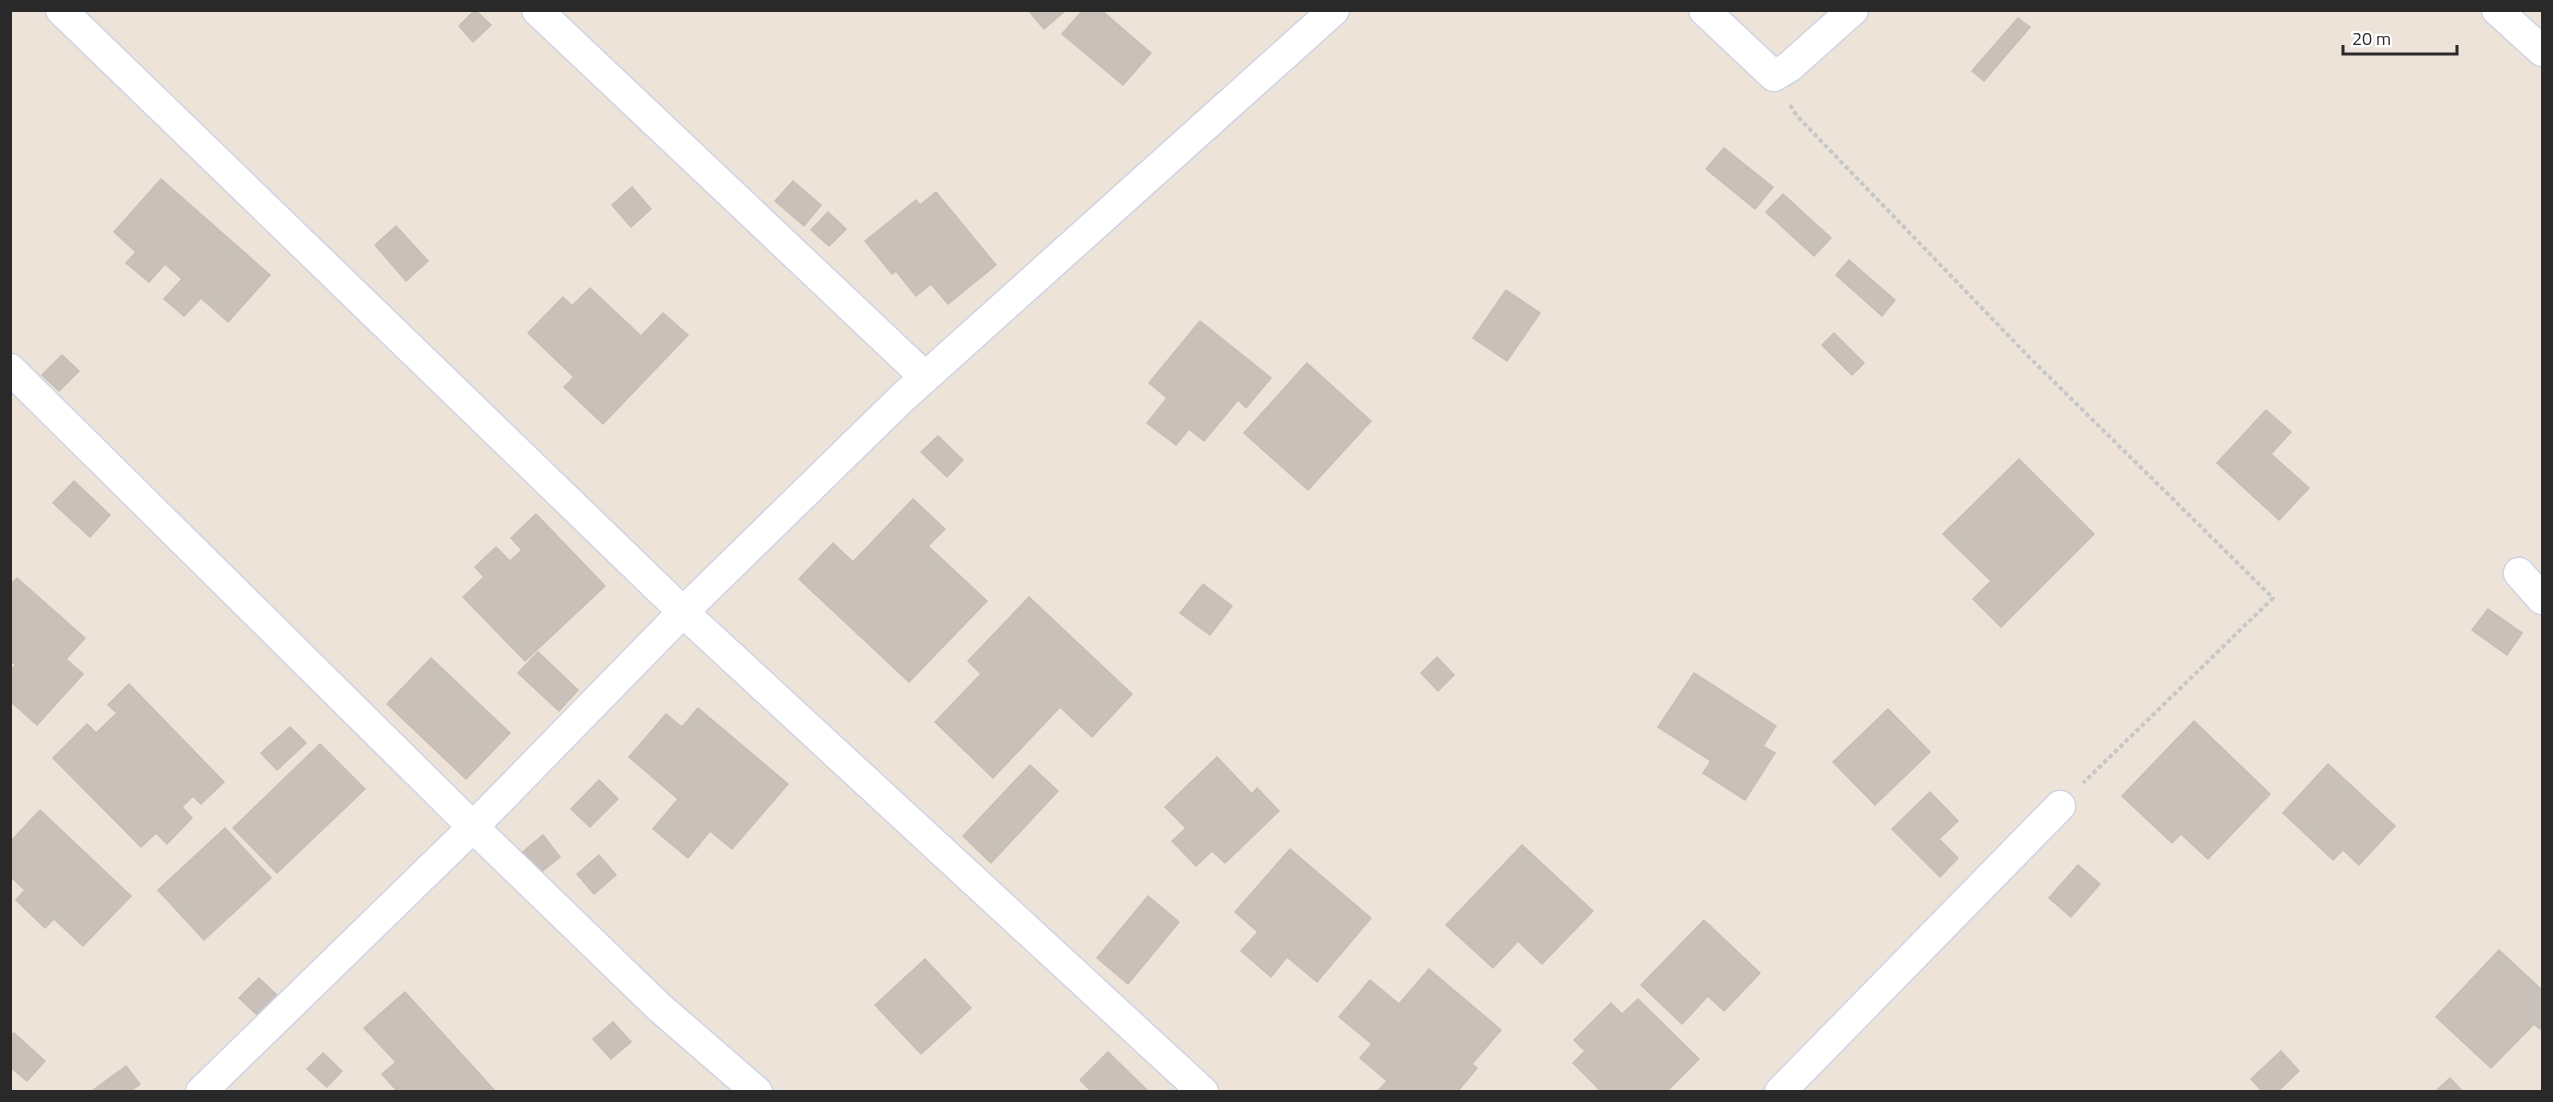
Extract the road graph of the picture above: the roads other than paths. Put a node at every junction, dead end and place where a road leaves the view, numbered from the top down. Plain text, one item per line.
1 (60, 10) edge
2 (537, 10) edge
3 (1334, 10) edge
4 (1704, 10) edge
5 (1853, 10) edge
6 (2497, 10) edge
7 (2542, 51) edge
8 (10, 369) edge
9 (925, 377) junction
10 (2519, 573) dead end
11 (2542, 599) edge
12 (683, 612) junction
13 (2060, 806) road end
14 (473, 827) junction
15 (201, 1092) edge
16 (757, 1092) edge
17 (1203, 1092) edge
18 (1780, 1092) edge

1 - 12 street
2 - 9 street
3 - 9 street
4 - 5 street
6 - 7 street
8 - 14 street
9 - 12 street
10 - 11 street
12 - 14 street
12 - 17 street
13 - 18 street
14 - 15 street
14 - 16 street

